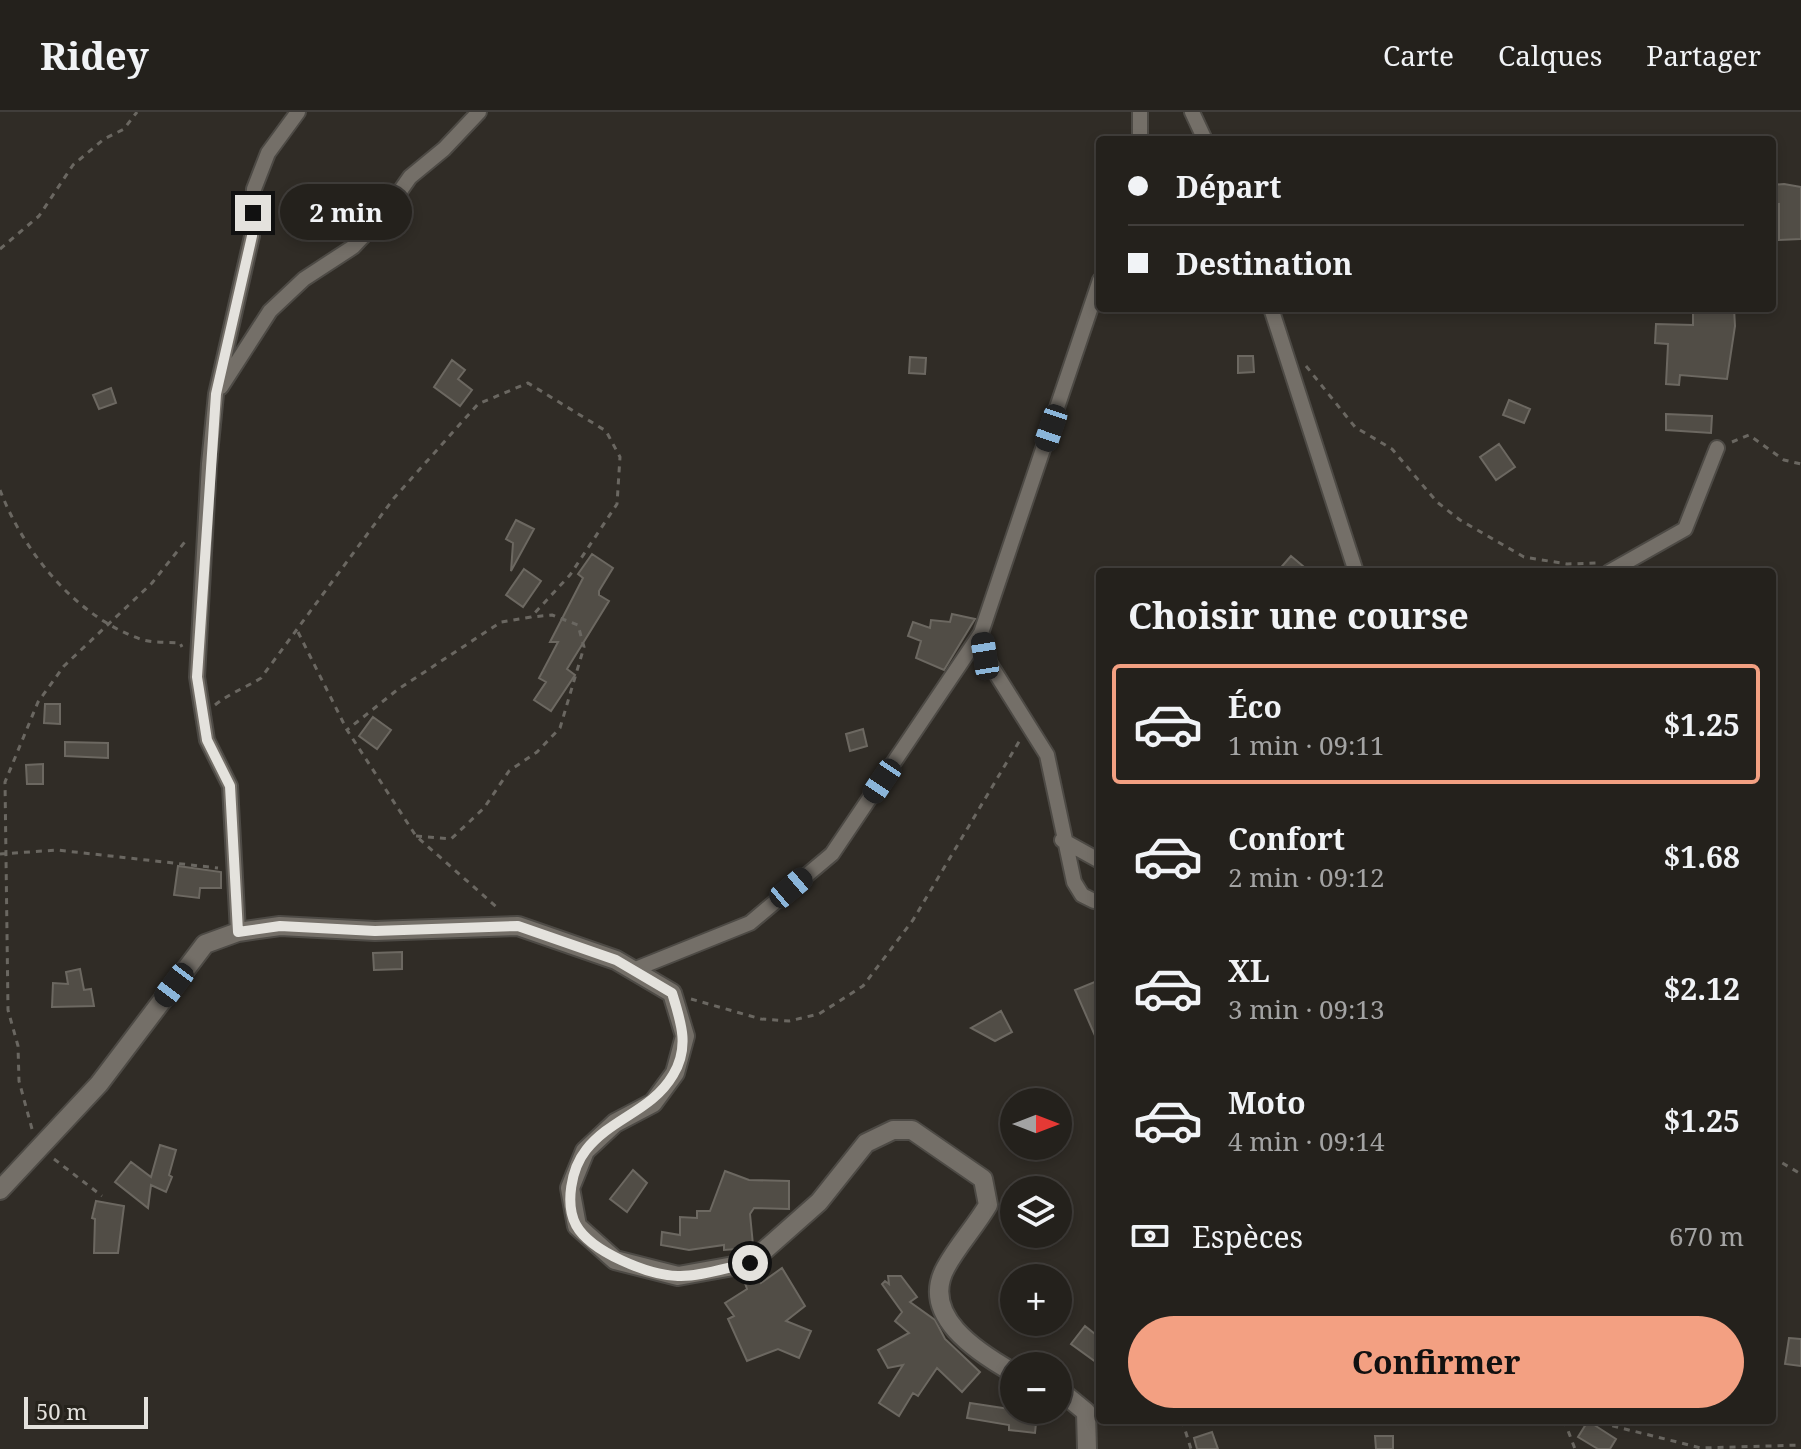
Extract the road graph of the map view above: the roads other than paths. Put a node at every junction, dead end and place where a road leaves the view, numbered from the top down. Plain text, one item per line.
1 (298, 112) edge
2 (479, 112) edge
3 (1140, 112) edge
4 (1192, 112) edge
5 (1140, 136) edge
6 (1203, 136) edge
7 (1096, 292) edge
8 (1272, 312) edge
9 (216, 394) junction
10 (1717, 448) road end
11 (1355, 568) edge
12 (1616, 568) edge
13 (981, 633) junction
14 (1062, 840) junction
15 (1096, 859) edge
16 (1094, 901) dead end
17 (238, 932) junction
18 (633, 970) junction
19 (0, 1190) edge
20 (1000, 1365) edge
21 (1072, 1400) edge
22 (1087, 1449) edge

1 - 9 street
2 - 9 street
3 - 5 street
4 - 6 street
7 - 13 street
8 - 11 street
9 - 17 street
10 - 12 street
13 - 14 street
13 - 18 street
14 - 15 street
14 - 16 street
17 - 18 street
17 - 19 street
18 - 20 street
21 - 22 street

